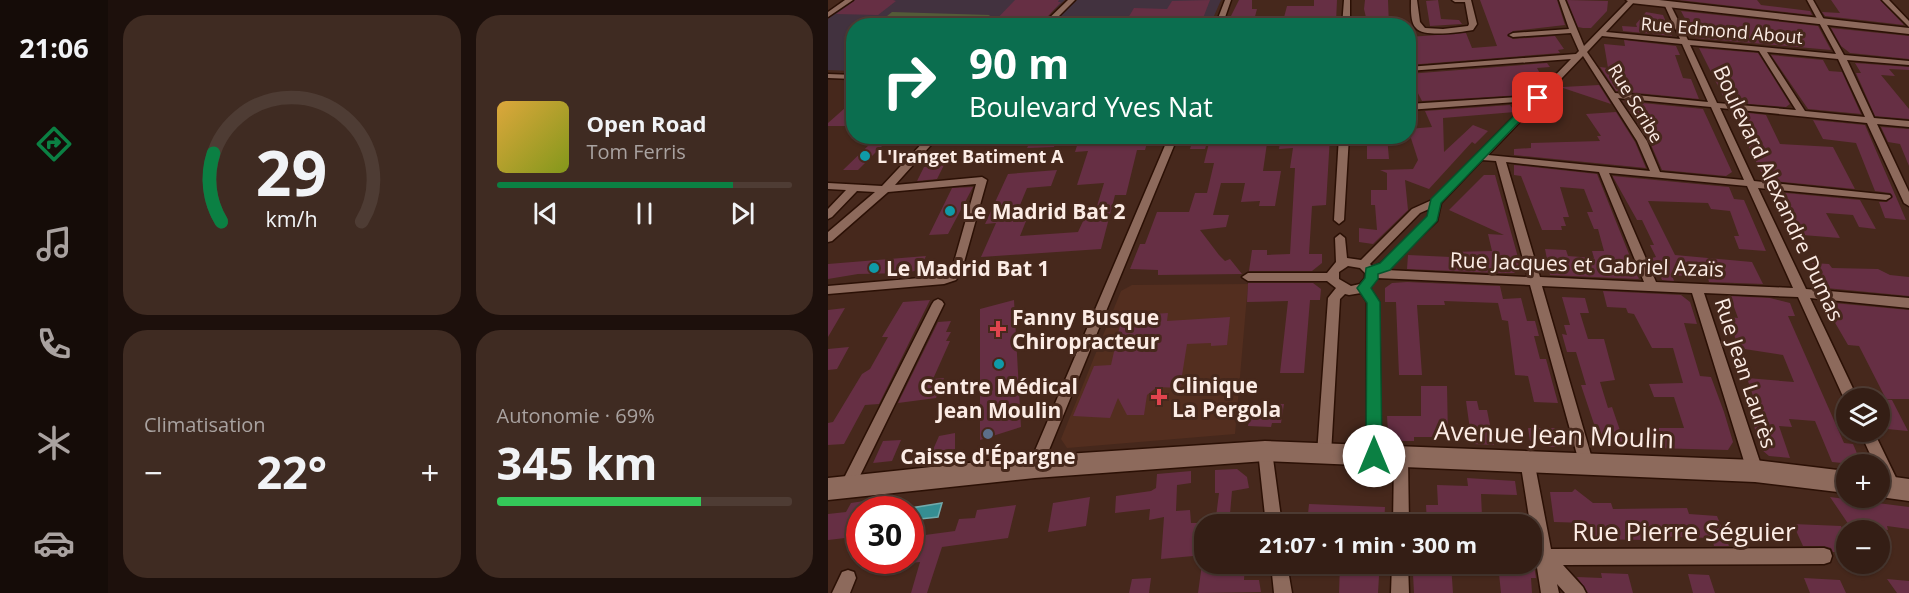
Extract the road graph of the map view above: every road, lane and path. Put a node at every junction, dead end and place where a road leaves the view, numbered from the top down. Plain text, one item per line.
1 (850, 0) edge
2 (1072, 0) edge
3 (1227, 0) edge
4 (1347, 0) edge
5 (1414, 0) edge
6 (1455, 0) edge
7 (1562, 0) edge
8 (1632, 0) edge
9 (1810, 0) edge
10 (1885, 0) edge
11 (1668, 6) junction
12 (828, 15) edge
13 (1053, 18) edge
14 (1221, 18) edge
15 (1346, 18) edge
16 (1825, 23) junction
17 (1909, 25) edge
18 (1574, 31) junction
19 (1909, 31) edge
20 (1600, 34) junction
21 (1513, 35) dead end
22 (1686, 42) junction
23 (1762, 50) junction
24 (1581, 53) junction
25 (1841, 56) junction
26 (1909, 63) edge
27 (1416, 68) edge
28 (828, 76) edge
29 (846, 77) edge
30 (1612, 95) junction
31 (1538, 98) junction
32 (1716, 105) junction
33 (1416, 106) edge
34 (1802, 113) junction
35 (1870, 120) junction
36 (1909, 124) edge
37 (927, 144) edge
38 (1171, 144) edge
39 (1344, 144) edge
40 (1480, 157) junction
41 (1501, 160) junction
42 (1603, 169) junction
43 (1656, 174) junction
44 (1751, 183) junction
45 (828, 186) edge
46 (855, 187) junction
47 (885, 189) junction
48 (1886, 198) dead end
49 (1436, 202) junction
50 (1909, 203) edge
51 (828, 215) edge
52 (1339, 220) dead end
53 (828, 238) edge
54 (1340, 238) dead end
55 (1342, 264) junction
56 (1369, 270) junction
57 (1248, 277) dead end
58 (1332, 277) junction
59 (1534, 282) junction
60 (1652, 286) junction
61 (1364, 288) junction
62 (1342, 289) junction
63 (1697, 289) junction
64 (828, 290) edge
65 (1801, 293) junction
66 (1909, 303) edge
67 (938, 304) dead end
68 (1846, 388) edge
69 (1872, 442) edge
70 (1265, 451) junction
71 (1324, 454) junction
72 (1374, 456) junction
73 (1401, 458) junction
74 (1527, 460) junction
75 (1586, 462) junction
76 (1035, 467) junction
77 (1755, 471) junction
78 (1836, 481) edge
79 (837, 488) edge
80 (1894, 488) edge
81 (1273, 514) edge
82 (1401, 514) edge
83 (1824, 556) dead end
84 (1544, 557) junction
85 (1280, 574) edge
86 (1400, 574) edge
87 (1283, 593) edge
88 (1400, 593) edge
89 (1550, 593) edge
90 (1577, 593) edge

1 - 12 street
2 - 13 street
3 - 14 street
4 - 15 street
5 - 6 street
7 - 18 street, Rue Scribe
8 - 11 street
8 - 20 street
9 - 16 street
10 - 17 street
11 - 16 street
11 - 22 street, Boulevard Alexandre Dumas
16 - 19 street
16 - 25 street
18 - 21 street
18 - 24 street, Rue Scribe
20 - 22 street, Rue Edmond About
20 - 24 street
22 - 23 street, Rue Edmond About
22 - 32 street, Boulevard Alexandre Dumas
23 - 25 street, Rue Edmond About
23 - 34 street
24 - 27 street
24 - 30 street, Rue Scribe
24 - 31 street
25 - 26 street, Rue Edmond About
25 - 35 street
28 - 29 street
30 - 32 street
30 - 43 street, Rue Scribe
31 - 33 street
31 - 40 street
32 - 34 street
32 - 44 street, Boulevard Alexandre Dumas
34 - 35 street
35 - 36 street
35 - 50 street
37 - 47 street
38 - 76 street
39 - 52 street
40 - 41 street
40 - 49 street
41 - 42 street
41 - 59 street
42 - 43 street
42 - 60 street
43 - 44 street
44 - 48 street
44 - 65 street, Boulevard Alexandre Dumas
45 - 46 street
46 - 47 street
46 - 51 street
47 - 53 street
47 - 64 street
49 - 56 street
49 - 56 street
54 - 55 street
55 - 56 street
55 - 58 street
56 - 59 street, Rue Jacques et Gabriel Azaïs
56 - 61 street
57 - 58 street
58 - 62 street
59 - 60 street, Rue Jacques et Gabriel Azaïs
59 - 75 street
60 - 63 street, Rue Jacques et Gabriel Azaïs
61 - 62 street
61 - 72 street
62 - 71 street
63 - 65 street, Rue Jacques et Gabriel Azaïs
63 - 77 street, Rue Jean Laurès
65 - 66 street, Rue Jacques et Gabriel Azaïs
65 - 68 street, Boulevard Alexandre Dumas
67 - 79 street
69 - 80 street
70 - 71 street, Avenue Jean Moulin
70 - 76 street, Avenue Jean Moulin
70 - 81 street
71 - 72 street, Avenue Jean Moulin
72 - 73 street, Avenue Jean Moulin
73 - 74 street, Avenue Jean Moulin
73 - 82 street
74 - 75 street, Avenue Jean Moulin
74 - 84 street
75 - 77 street, Avenue Jean Moulin
76 - 79 street, Avenue Jean Moulin
77 - 78 street, Avenue Jean Moulin
83 - 84 street, Rue Pierre Séguier
84 - 89 street
84 - 90 street
85 - 87 street
86 - 88 street

